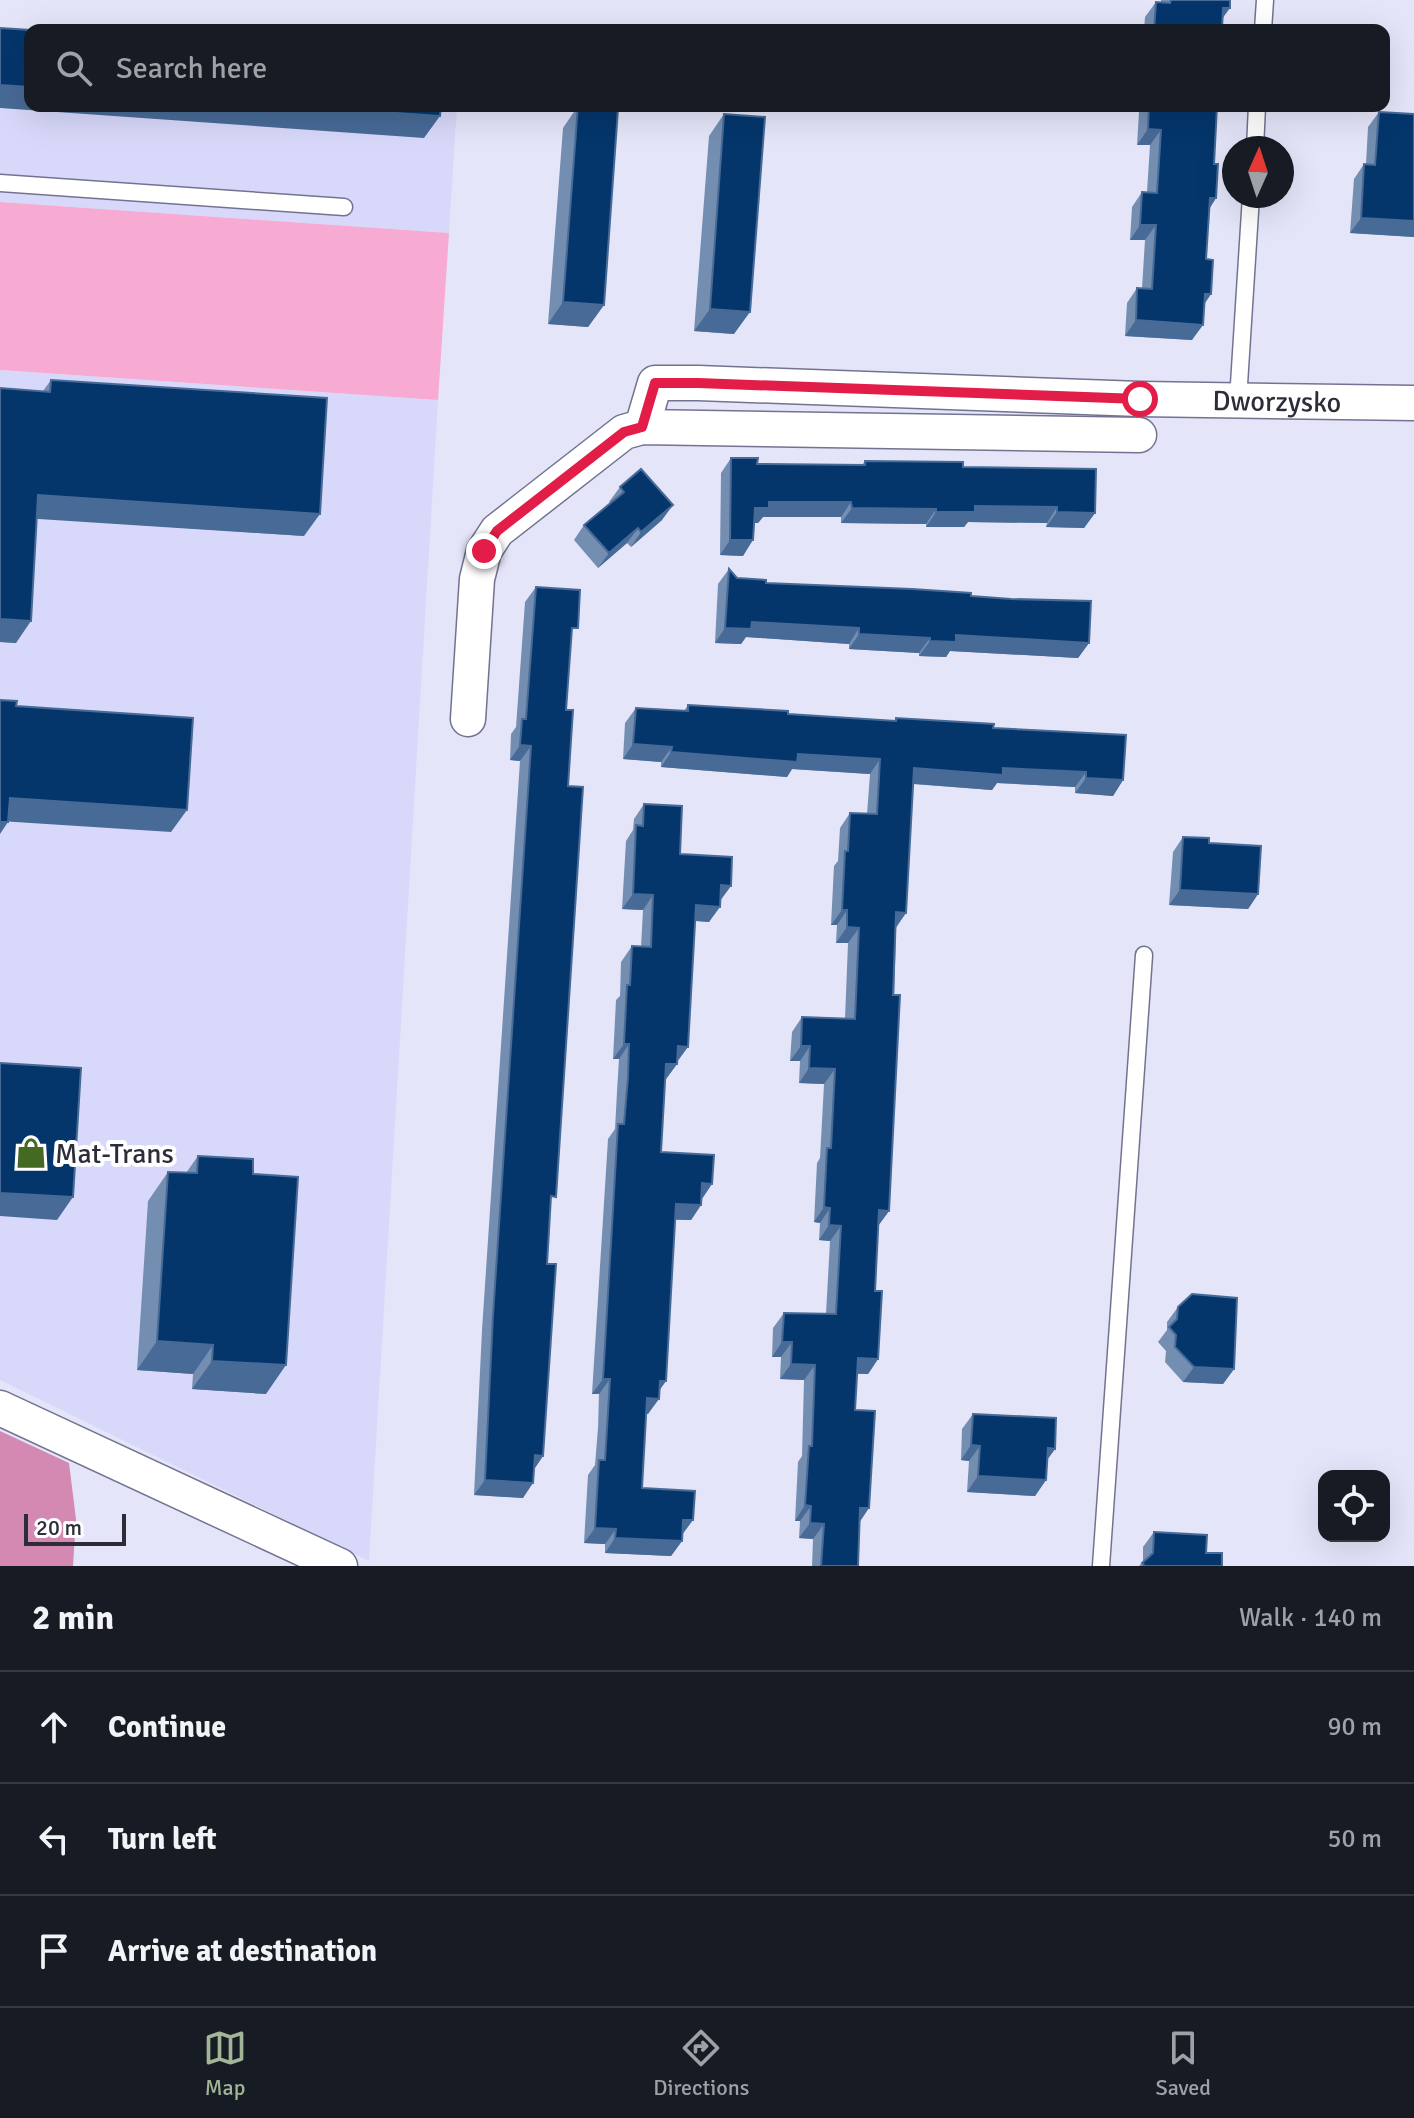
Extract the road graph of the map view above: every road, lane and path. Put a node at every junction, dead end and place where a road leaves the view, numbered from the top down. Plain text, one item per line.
1 (1265, 0) edge
2 (1263, 24) edge
3 (1257, 112) edge
4 (1256, 136) edge
5 (0, 183) edge
6 (344, 207) dead end
7 (1250, 208) edge
8 (1238, 400) junction
9 (1414, 403) edge
10 (642, 427) junction
11 (1139, 435) dead end
12 (468, 719) dead end
13 (1144, 955) dead end
14 (0, 1408) edge
15 (340, 1566) edge
16 (1101, 1566) edge

1 - 2 lane
3 - 4 lane
5 - 6 lane
7 - 8 lane
8 - 9 street, Dworzysko
8 - 10 street, Dworzysko
10 - 11 street
10 - 12 street
13 - 16 lane
14 - 15 street

